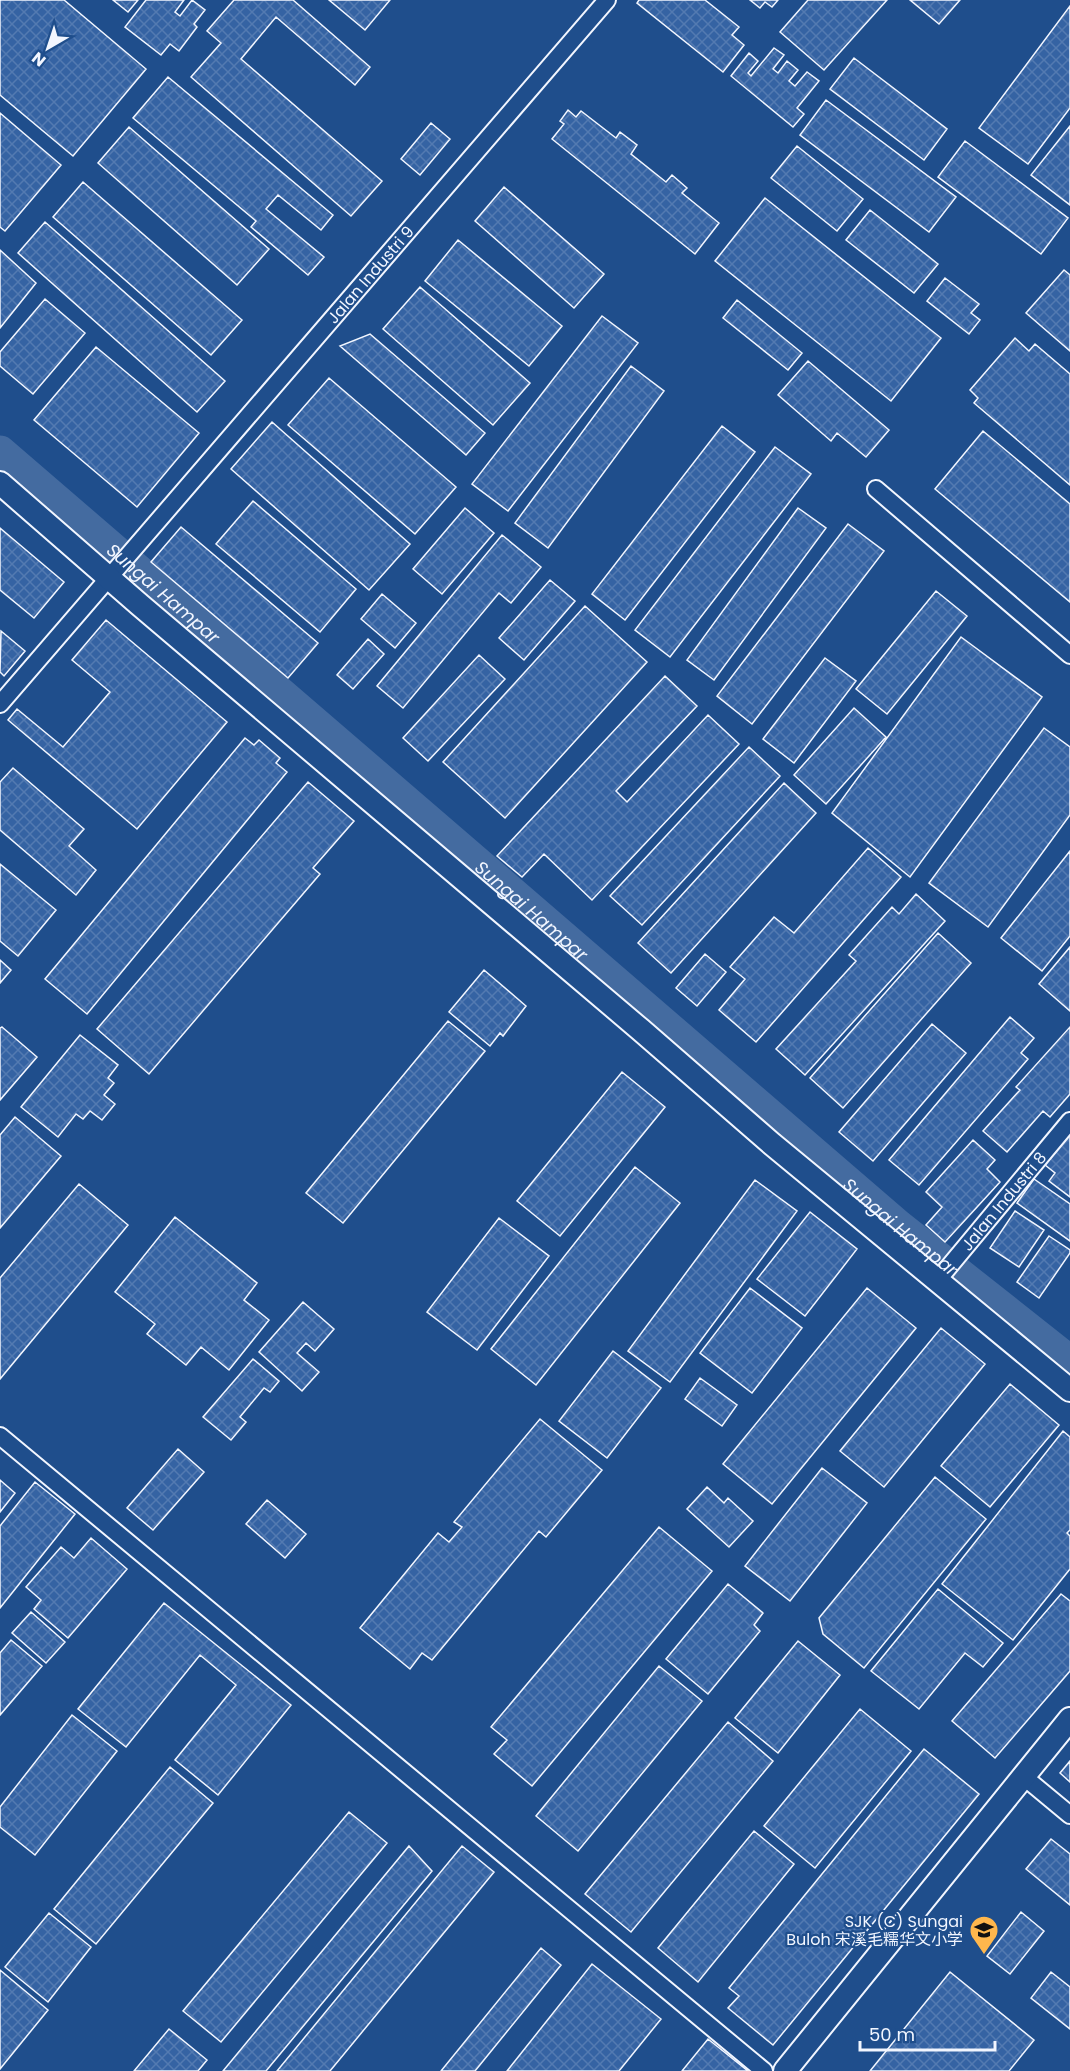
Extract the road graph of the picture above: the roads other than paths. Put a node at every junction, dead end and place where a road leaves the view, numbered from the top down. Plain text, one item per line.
1 (607, 0) edge
2 (0, 483) edge
3 (876, 489) dead end
4 (112, 574) junction
5 (1070, 655) edge
6 (0, 704) edge
7 (1070, 1121) edge
8 (939, 1279) junction
9 (1070, 1390) edge
10 (0, 1436) edge
11 (1070, 1719) edge
12 (1023, 1776) junction
13 (1070, 1815) edge
14 (764, 2071) edge
15 (785, 2071) edge

1 - 4 street, Jalan Industri 9
2 - 4 street
3 - 5 street
4 - 6 street, Jalan Industri 9
4 - 8 street
7 - 8 street, Jalan Industri 8
8 - 9 street
10 - 14 street
11 - 12 street
12 - 13 street
12 - 15 street

